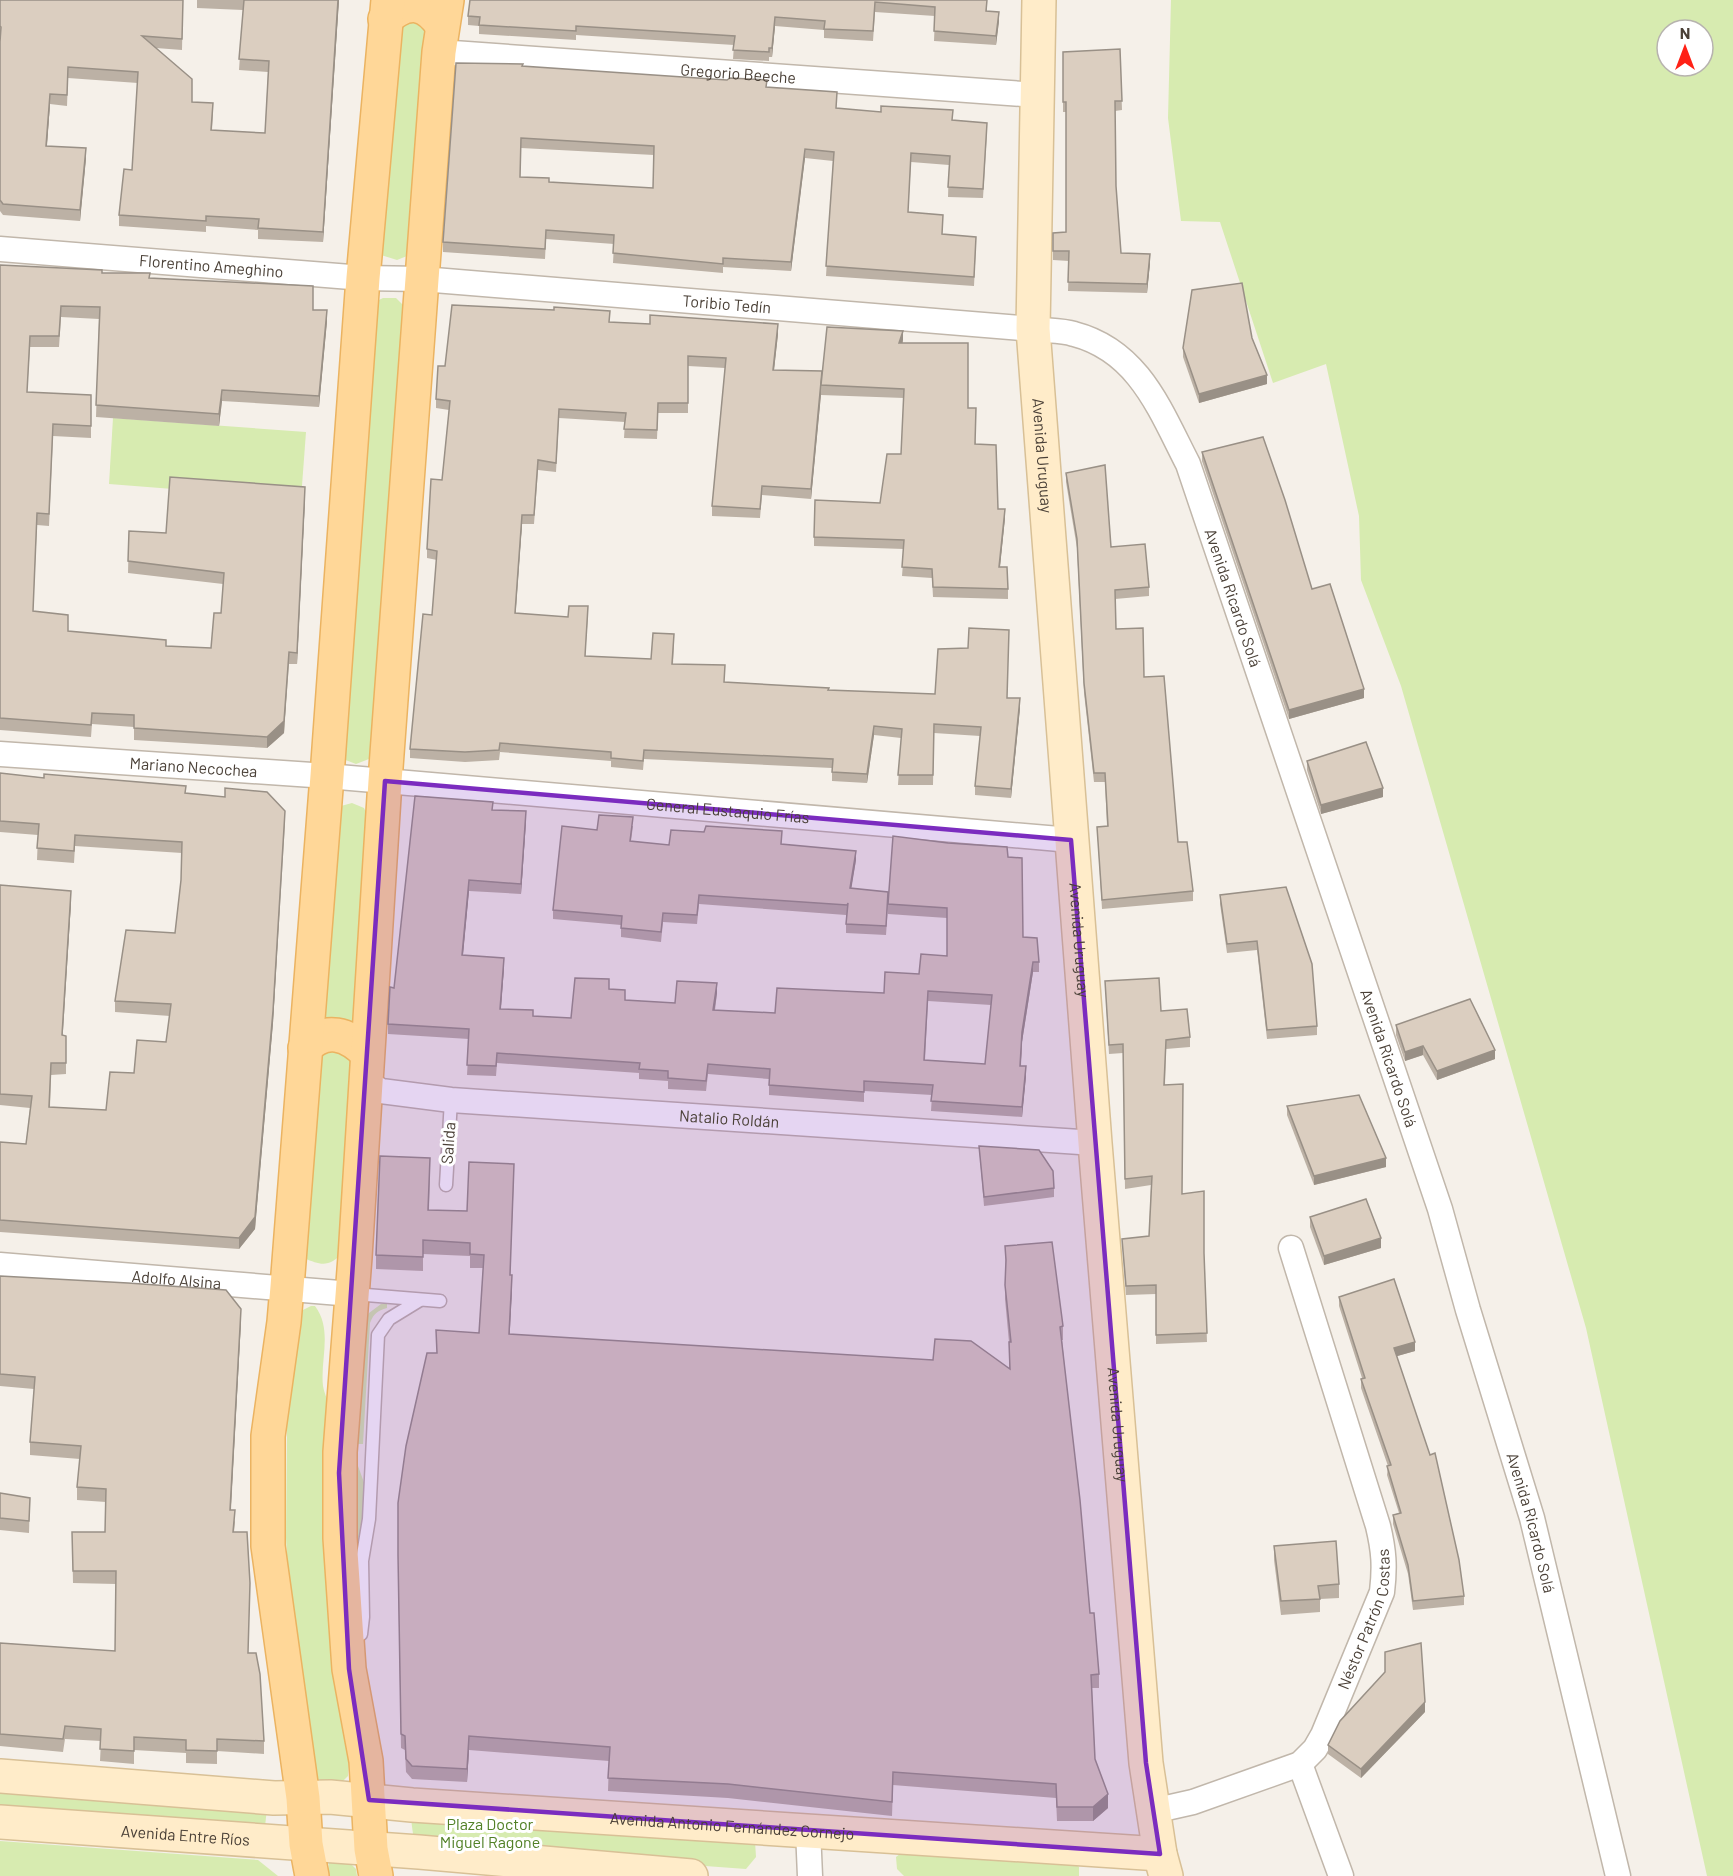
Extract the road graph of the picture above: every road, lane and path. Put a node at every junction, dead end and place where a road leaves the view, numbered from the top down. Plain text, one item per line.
1 (1039, 0) edge
2 (387, 10) edge
3 (443, 26) edge
4 (1037, 95) junction
5 (0, 249) edge
6 (363, 278) junction
7 (422, 279) junction
8 (1033, 329) junction
9 (0, 754) edge
10 (327, 776) junction
11 (385, 781) junction
12 (1071, 840) junction
13 (305, 1048) junction
14 (367, 1068) junction
15 (451, 1100) junction
16 (1095, 1143) junction
17 (446, 1185) dead end
18 (1291, 1248) dead end
19 (0, 1265) edge
20 (287, 1287) junction
21 (352, 1294) junction
22 (420, 1300) junction
23 (440, 1301) dead end
24 (356, 1453) junction
25 (1300, 1764) junction
26 (0, 1776) edge
27 (303, 1797) junction
28 (369, 1800) junction
29 (1153, 1811) junction
30 (0, 1822) edge
31 (808, 1830) junction
32 (306, 1844) junction
33 (373, 1862) edge
34 (1163, 1865) edge
35 (312, 1876) edge
36 (691, 1876) edge
37 (810, 1876) edge
38 (1341, 1876) edge
39 (1618, 1876) edge

1 - 4 street, Avenida Uruguay
2 - 3 main road
2 - 6 main road
3 - 4 street, Gregorio Beeche
3 - 7 main road
4 - 8 street, Avenida Uruguay
5 - 6 street, Florentino Ameghino
6 - 7 street, Florentino Ameghino
6 - 10 main road
7 - 8 street, Toribio Tedín
7 - 11 main road
8 - 12 street, Avenida Uruguay
8 - 39 street, Avenida Ricardo Solá
9 - 10 street, Mariano Necochea
10 - 11 street, Mariano Necochea
10 - 13 main road
11 - 12 street, General Eustaquio Frías
11 - 14 main road
12 - 16 street, Avenida Uruguay
13 - 14 main road
13 - 20 main road
14 - 15 street, Natalio Roldán
14 - 21 main road
15 - 16 street, Natalio Roldán
15 - 17 lane, Salida
16 - 29 street, Avenida Uruguay
18 - 25 street, Néstor Patrón Costas
19 - 20 street, Adolfo Alsina
20 - 21 street, Adolfo Alsina
20 - 27 main road
21 - 22 lane
21 - 24 main road
22 - 23 lane
22 - 24 lane
24 - 28 main road
25 - 29 street, Néstor Patrón Costas
25 - 38 street
26 - 27 street
27 - 28 street, Avenida Antonio Fernández Cornejo
27 - 32 main road
28 - 31 street, Avenida Antonio Fernández Cornejo
28 - 33 main road
29 - 34 street, Avenida Uruguay
30 - 32 street, Avenida Entre Ríos
31 - 34 street, Avenida Antonio Fernández Cornejo
31 - 37 street
32 - 33 street, Avenida Entre Ríos
32 - 35 main road
33 - 36 street

